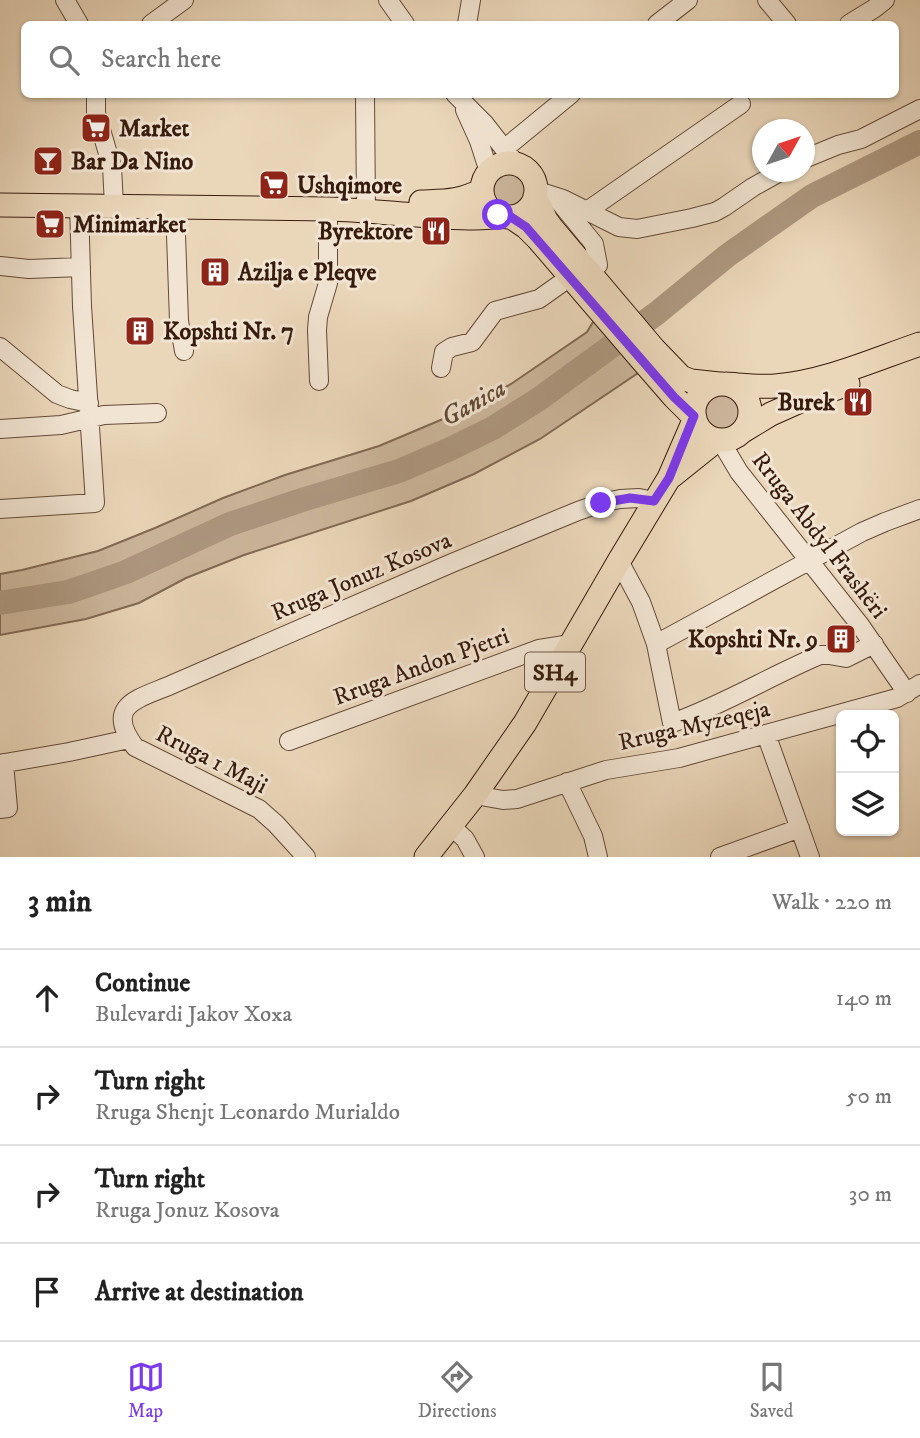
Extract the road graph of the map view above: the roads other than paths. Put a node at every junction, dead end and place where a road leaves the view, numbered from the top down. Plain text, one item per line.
1 (65, 0) edge
2 (184, 0) edge
3 (388, 0) edge
4 (471, 0) edge
5 (688, 0) edge
6 (767, 0) edge
7 (885, 0) edge
8 (77, 21) edge
9 (155, 21) edge
10 (403, 21) edge
11 (468, 21) edge
12 (661, 21) edge
13 (784, 21) edge
14 (854, 21) edge
15 (96, 98) edge
16 (365, 98) edge
17 (458, 98) edge
18 (567, 98) edge
19 (741, 104) dead end
20 (920, 109) edge
21 (815, 154) edge
22 (510, 157) junction
23 (486, 181) junction
24 (762, 182) edge
25 (541, 194) junction
26 (0, 205) edge
27 (79, 205) junction
28 (114, 205) junction
29 (175, 206) junction
30 (328, 209) junction
31 (366, 210) junction
32 (587, 211) junction
33 (508, 216) junction
34 (0, 266) edge
35 (81, 267) junction
36 (580, 275) junction
37 (920, 344) edge
38 (0, 347) edge
39 (184, 351) dead end
40 (647, 354) junction
41 (920, 359) edge
42 (441, 368) dead end
43 (319, 381) dead end
44 (722, 384) junction
45 (90, 411) junction
46 (157, 413) dead end
47 (695, 417) junction
48 (0, 429) edge
49 (743, 431) junction
50 (719, 440) junction
51 (669, 478) junction
52 (654, 501) junction
53 (0, 509) edge
54 (920, 509) edge
55 (619, 561) junction
56 (809, 562) junction
57 (571, 644) junction
58 (656, 644) junction
59 (874, 644) junction
60 (914, 688) edge
61 (766, 734) junction
62 (128, 739) junction
63 (289, 741) dead end
64 (2, 763) edge
65 (567, 782) junction
66 (475, 795) junction
67 (0, 809) edge
68 (451, 826) junction
69 (800, 828) junction
70 (306, 857) edge
71 (426, 857) edge
72 (475, 857) edge
73 (598, 857) edge
74 (720, 857) edge
75 (810, 857) edge

1 - 8 street
2 - 9 street
3 - 10 street
4 - 11 street
5 - 12 street
6 - 13 street
7 - 14 street
15 - 28 street
16 - 31 street
17 - 22 street
17 - 23 street
18 - 22 street
19 - 32 street
20 - 21 street
22 - 23 main road
22 - 25 main road
23 - 31 main road
23 - 33 main road
24 - 32 street
25 - 32 street
25 - 33 main road
25 - 36 main road
26 - 27 main road
27 - 28 main road
27 - 35 street
28 - 29 main road
29 - 30 main road
29 - 39 street
30 - 31 main road
30 - 43 street
31 - 33 main road
33 - 36 main road
34 - 35 street
35 - 45 street
36 - 40 main road
36 - 42 street
37 - 44 main road
38 - 45 street
40 - 44 main road
40 - 47 main road
41 - 49 main road, SH4
44 - 47 main road, SH4
44 - 49 main road
45 - 46 street
45 - 48 street
45 - 53 street
47 - 50 main road
47 - 51 main road, SH4
49 - 50 main road, SH4
50 - 51 main road, SH4
50 - 56 street, Rruga Abdyl Frashëri
51 - 52 main road, SH4
52 - 55 main road, SH4
52 - 62 street, Rruga Jonuz Kosova
54 - 56 street
55 - 57 main road, SH4
55 - 58 street
56 - 58 street
56 - 59 street, Rruga Abdyl Frashëri
57 - 63 street, Rruga Andon Pjetri
57 - 66 main road, SH4
58 - 59 street
59 - 60 street, Rruga Abdyl Frashëri
60 - 61 street, Rruga Myzeqeja
61 - 65 street, Rruga Myzeqeja
61 - 69 street
62 - 64 street, Rruga 1 Maji
62 - 70 street, Rruga 1 Maji
64 - 67 street
65 - 66 street, Rruga Myzeqeja
65 - 73 street
66 - 68 main road, SH4
68 - 71 main road, SH4
68 - 72 street
69 - 74 street
69 - 75 street

